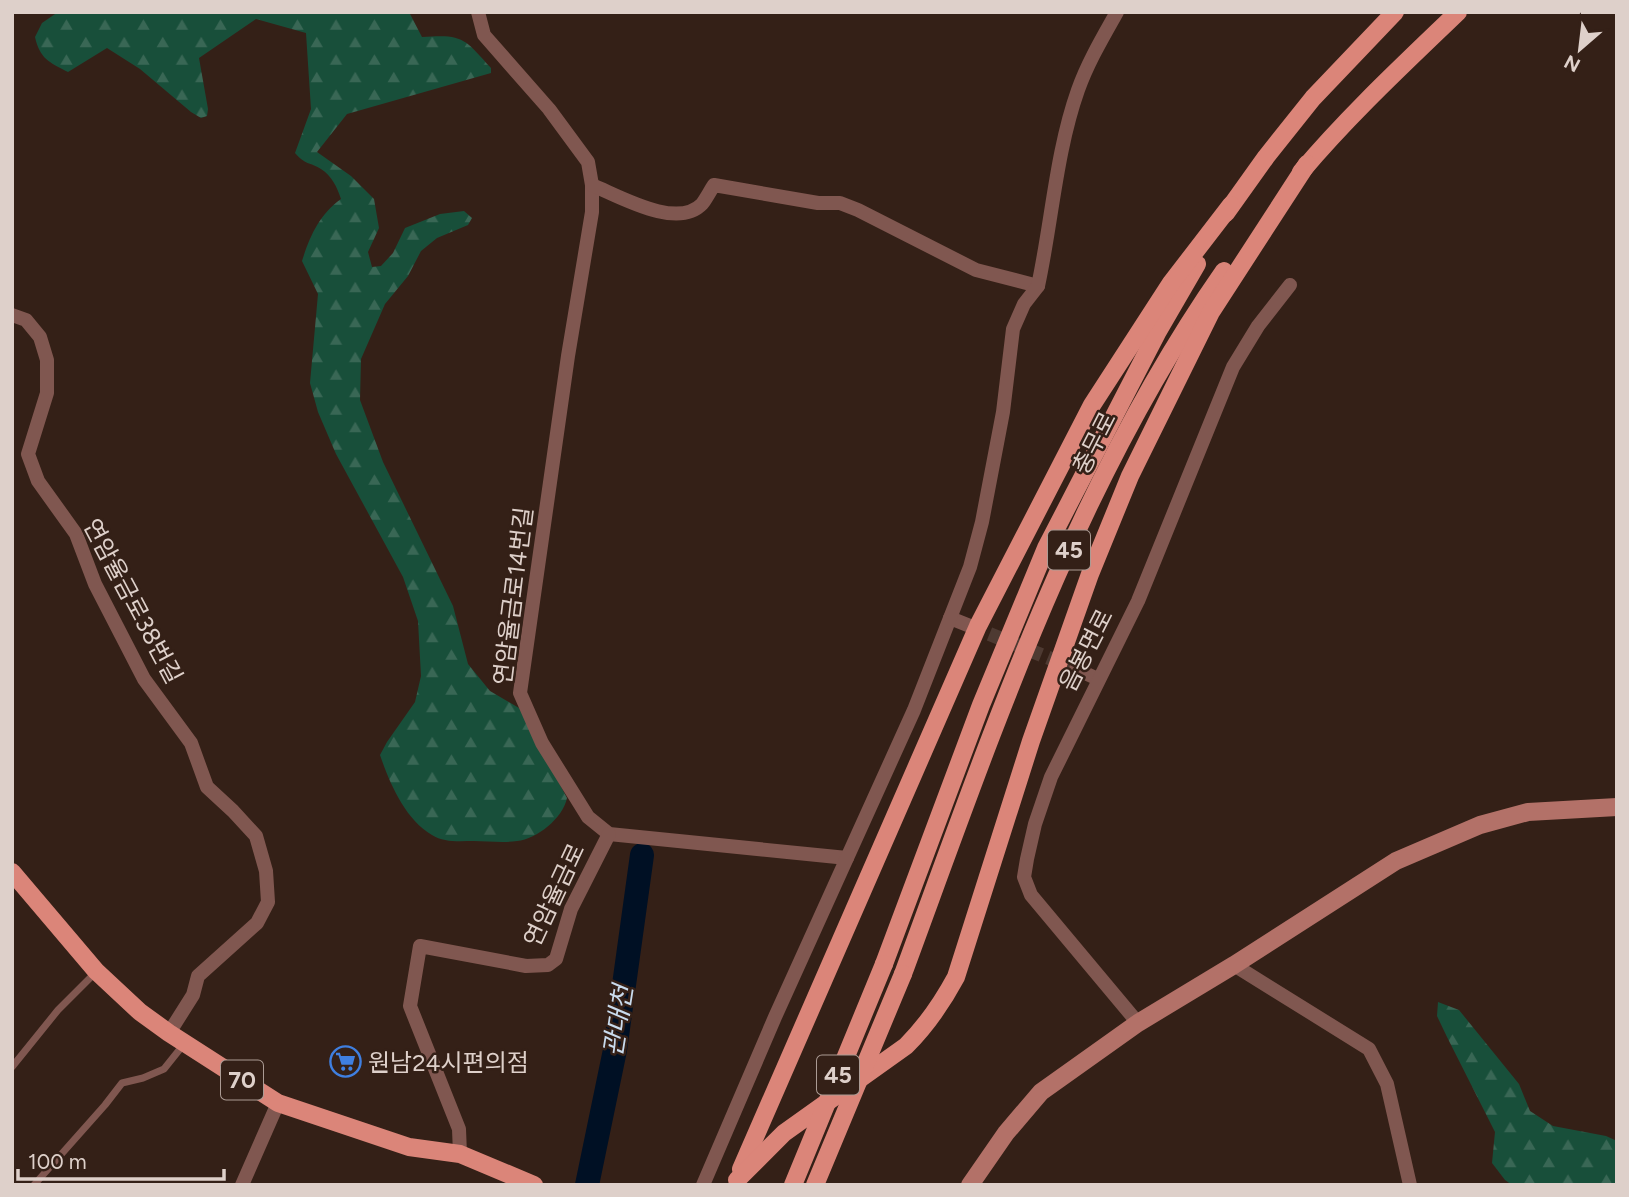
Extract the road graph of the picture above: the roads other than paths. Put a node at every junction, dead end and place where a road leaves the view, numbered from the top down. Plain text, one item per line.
1 (478, 12) edge
2 (1117, 12) edge
3 (1395, 12) edge
4 (1458, 12) edge
5 (1307, 164) junction
6 (592, 185) junction
7 (1231, 205) junction
8 (1290, 285) dead end
9 (1038, 286) junction
10 (12, 315) edge
11 (950, 618) junction
12 (970, 626) tunnel mouth
13 (1076, 670) tunnel mouth
14 (1098, 679) junction
15 (1617, 807) edge
16 (609, 834) junction
17 (847, 858) junction
18 (12, 872) edge
19 (1234, 965) junction
20 (96, 971) junction
21 (1138, 1023) junction
22 (169, 1033) junction
23 (184, 1044) junction
24 (12, 1067) edge
25 (278, 1103) junction
26 (460, 1154) junction
27 (736, 1182) edge
28 (34, 1185) edge
29 (242, 1185) edge
30 (534, 1185) edge
31 (704, 1185) edge
32 (793, 1185) edge
33 (815, 1185) edge
34 (970, 1185) edge
35 (1410, 1185) edge

1 - 6 street, 연암율금로14번길
2 - 9 street
3 - 7 main road, 충무로 / 45
4 - 5 main road, 충무로 / 45
5 - 27 main road
5 - 33 main road, 충무로 / 45, bridge
6 - 9 street
6 - 16 street, 연암율금로14번길
7 - 27 main road
7 - 32 main road, 충무로 / 45, bridge
8 - 14 street, 음봉면로
9 - 11 street
10 - 22 street, 연암율금로38번길
11 - 12 street
11 - 17 street
13 - 14 street
14 - 21 street, 음봉면로
15 - 19 street
16 - 17 street
16 - 26 street, 연암율금로
17 - 31 street
18 - 20 main road, 70
19 - 21 street
19 - 35 street
20 - 22 main road, 70
20 - 24 lane
21 - 34 street
22 - 23 main road, 70
23 - 25 main road, 70
23 - 28 lane
25 - 26 main road, 70
25 - 29 street
26 - 30 main road, 70

